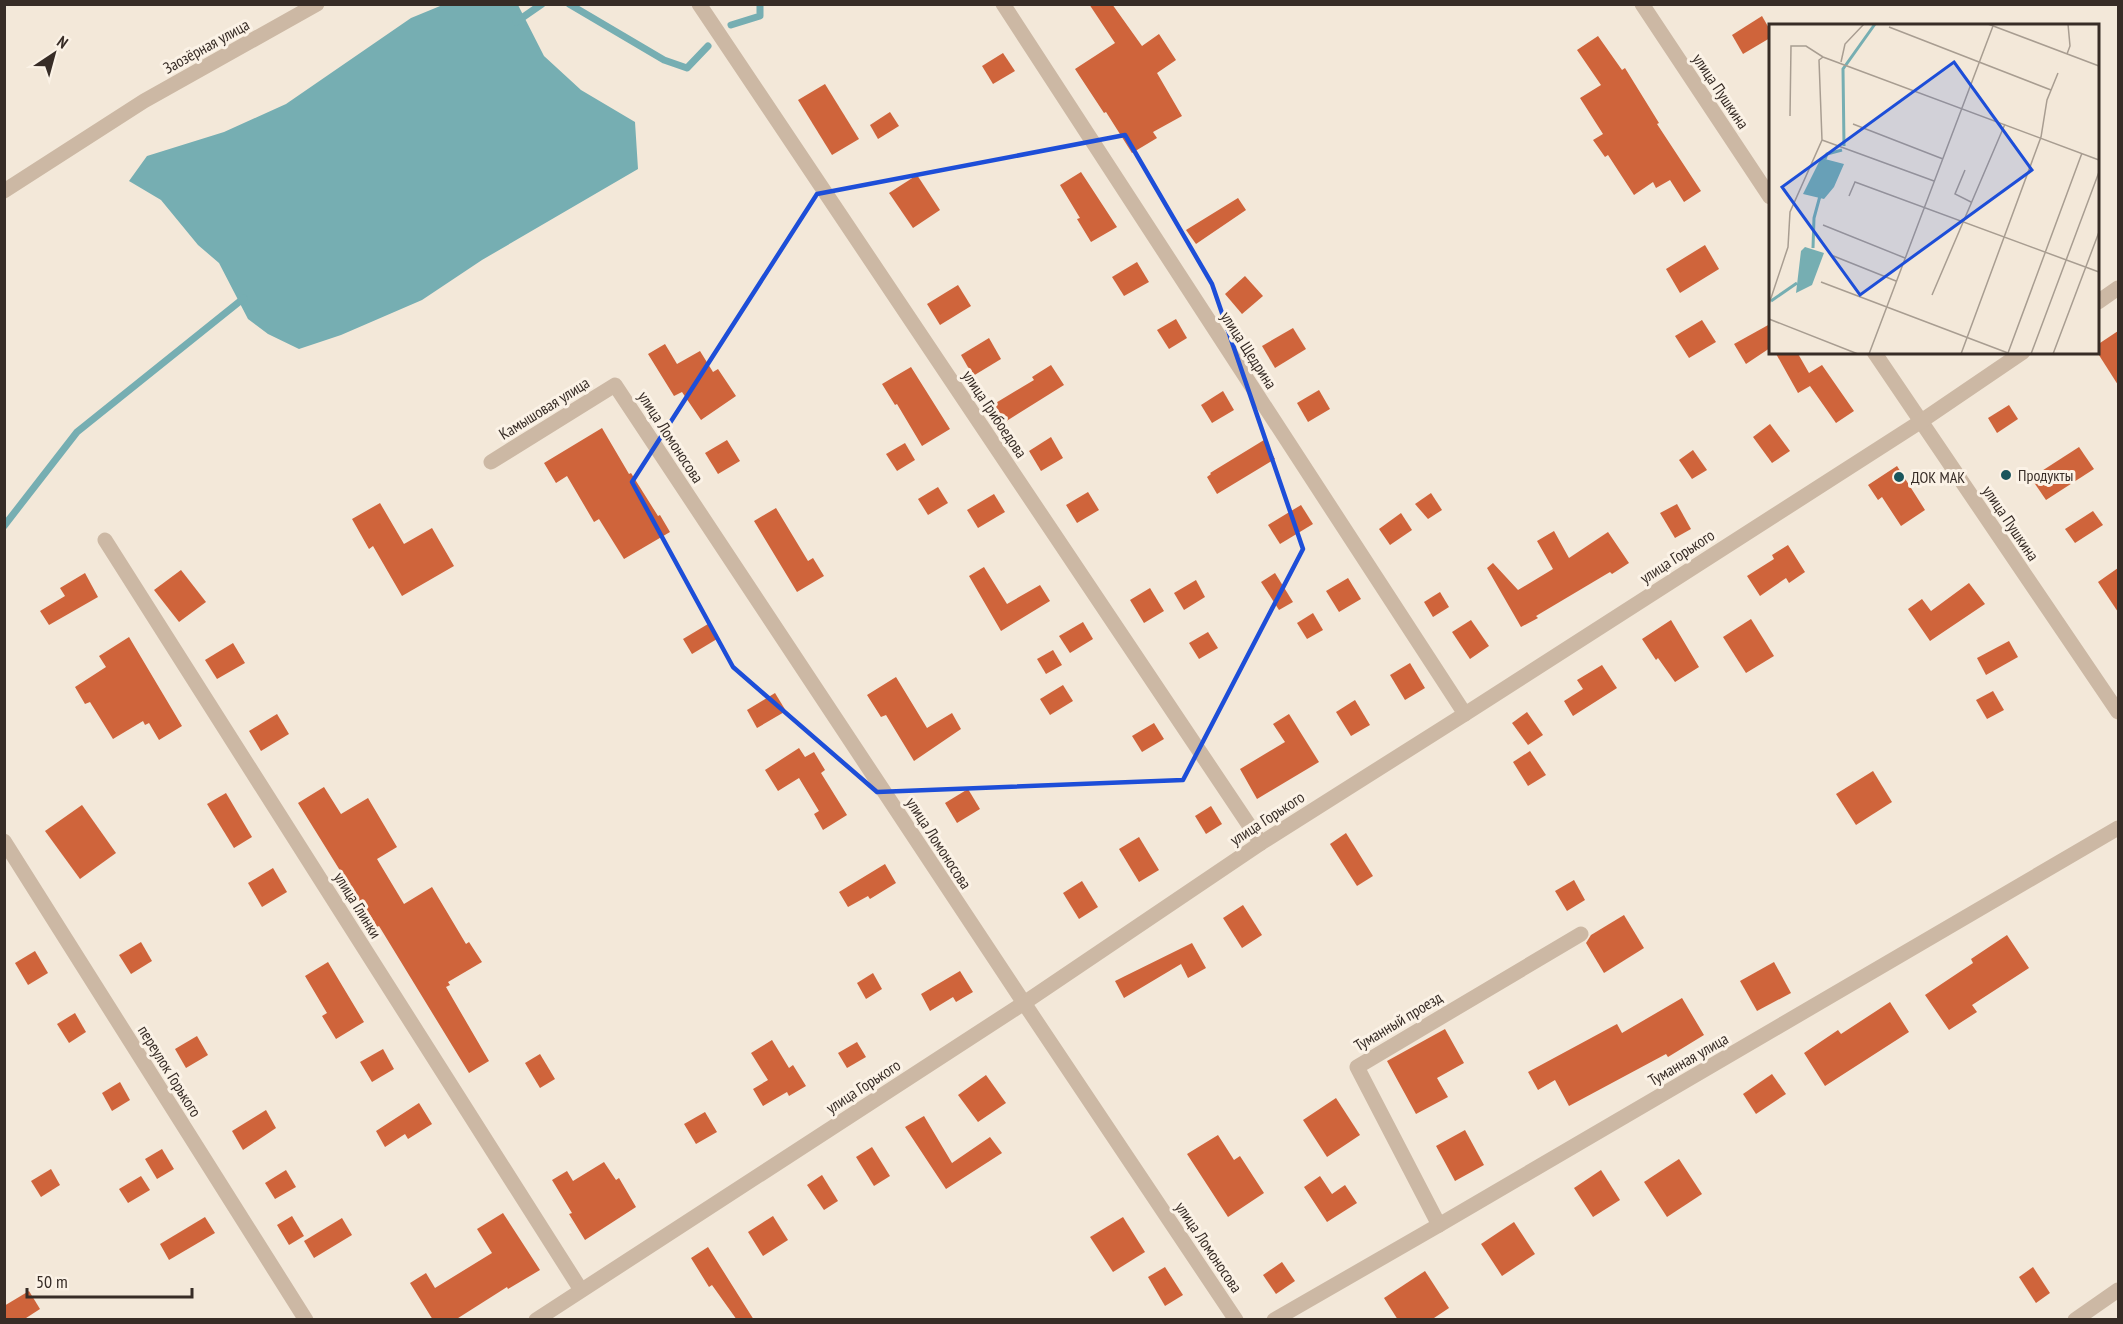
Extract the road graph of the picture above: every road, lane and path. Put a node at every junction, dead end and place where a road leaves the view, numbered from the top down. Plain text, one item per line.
1 (317, 4) edge
2 (699, 4) edge
3 (1003, 4) edge
4 (1642, 4) edge
5 (4, 191) edge
6 (1769, 195) edge
7 (2118, 288) edge
8 (2099, 301) edge
9 (1875, 354) edge
10 (2020, 354) edge
11 (615, 385) joint
12 (1920, 422) junction
13 (491, 462) dead end
14 (105, 540) dead end
15 (2118, 712) edge
16 (1465, 714) junction
17 (2118, 828) edge
18 (4, 841) edge
19 (1261, 843) junction
20 (1581, 934) dead end
21 (1024, 1004) junction
22 (1439, 1225) junction
23 (581, 1290) junction
24 (2118, 1290) edge
25 (306, 1320) edge
26 (536, 1320) edge
27 (1236, 1320) edge
28 (1274, 1320) edge
29 (2075, 1320) edge

1 - 5 street, Заозёрная улица
2 - 19 street, улица Грибоедова
3 - 16 street, улица Щедрина
4 - 6 street, улица Пушкина
7 - 8 street
9 - 12 street, улица Пушкина
10 - 12 street, улица Горького
11 - 13 street, Камышовая улица
11 - 21 street, улица Ломоносова
12 - 15 street, улица Пушкина
12 - 16 street, улица Горького
14 - 23 street, улица Глинки
16 - 19 street, улица Горького
17 - 22 street, Туманная улица
18 - 25 street, переулок Горького
19 - 21 street, улица Горького
20 - 22 street, Туманный проезд
21 - 23 street, улица Горького
21 - 27 street, улица Ломоносова
22 - 28 street, Туманная улица
23 - 26 street, улица Горького
24 - 29 street

